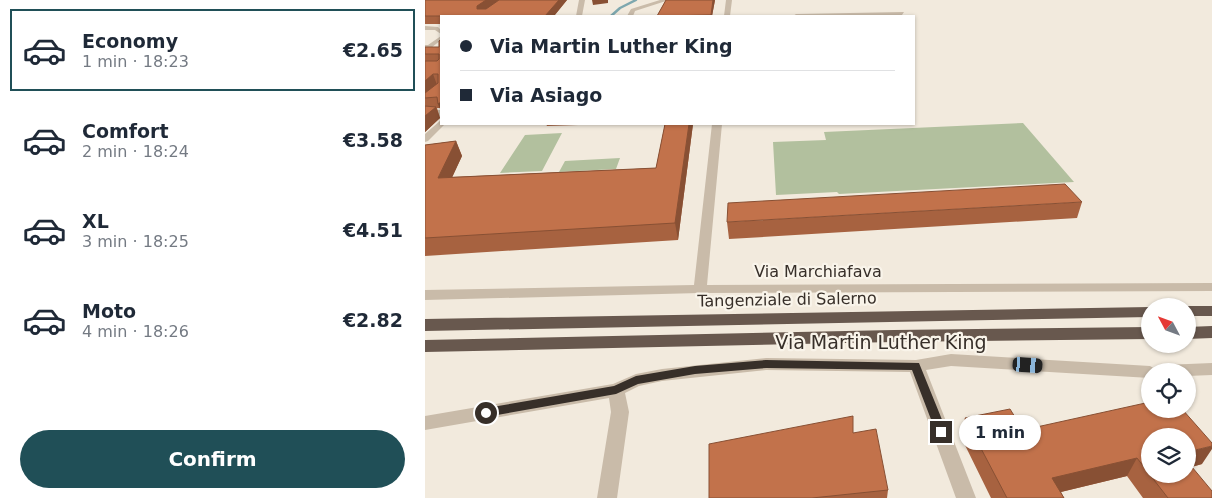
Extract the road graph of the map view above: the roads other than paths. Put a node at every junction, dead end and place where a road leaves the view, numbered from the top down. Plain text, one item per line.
1 (582, 0) edge
2 (665, 0) edge
3 (729, 0) edge
4 (902, 13) dead end
5 (579, 15) edge
6 (630, 15) edge
7 (727, 15) edge
8 (831, 15) edge
9 (425, 28) edge
10 (440, 32) edge
11 (440, 39) edge
12 (425, 47) edge
13 (440, 47) edge
14 (428, 53) edge
15 (425, 113) edge
16 (440, 113) edge
17 (440, 124) edge
18 (717, 125) edge
19 (425, 139) edge
20 (1212, 288) edge
21 (700, 289) junction
22 (425, 295) edge
23 (1196, 311) edge
24 (1212, 311) edge
25 (1141, 312) edge
26 (425, 325) edge
27 (1196, 332) edge
28 (1212, 332) edge
29 (1141, 333) edge
30 (425, 346) edge
31 (916, 366) junction
32 (1212, 369) edge
33 (1196, 370) edge
34 (1141, 374) edge
35 (616, 390) junction
36 (425, 423) edge
37 (607, 498) edge
38 (966, 498) edge

1 - 5 street
2 - 6 street
3 - 7 street
4 - 8 street
9 - 10 street
11 - 12 street
13 - 14 street
15 - 16 street
17 - 19 street
18 - 21 street
20 - 21 street, Via Marchiafava
21 - 22 street, Via Marchiafava
23 - 24 highway
25 - 26 highway, Tangenziale di Salerno
27 - 28 highway
29 - 30 highway
31 - 34 street, Via Martin Luther King
31 - 35 street, Via Martin Luther King
31 - 38 street
32 - 33 street
35 - 36 street, Via Martin Luther King
35 - 37 street

